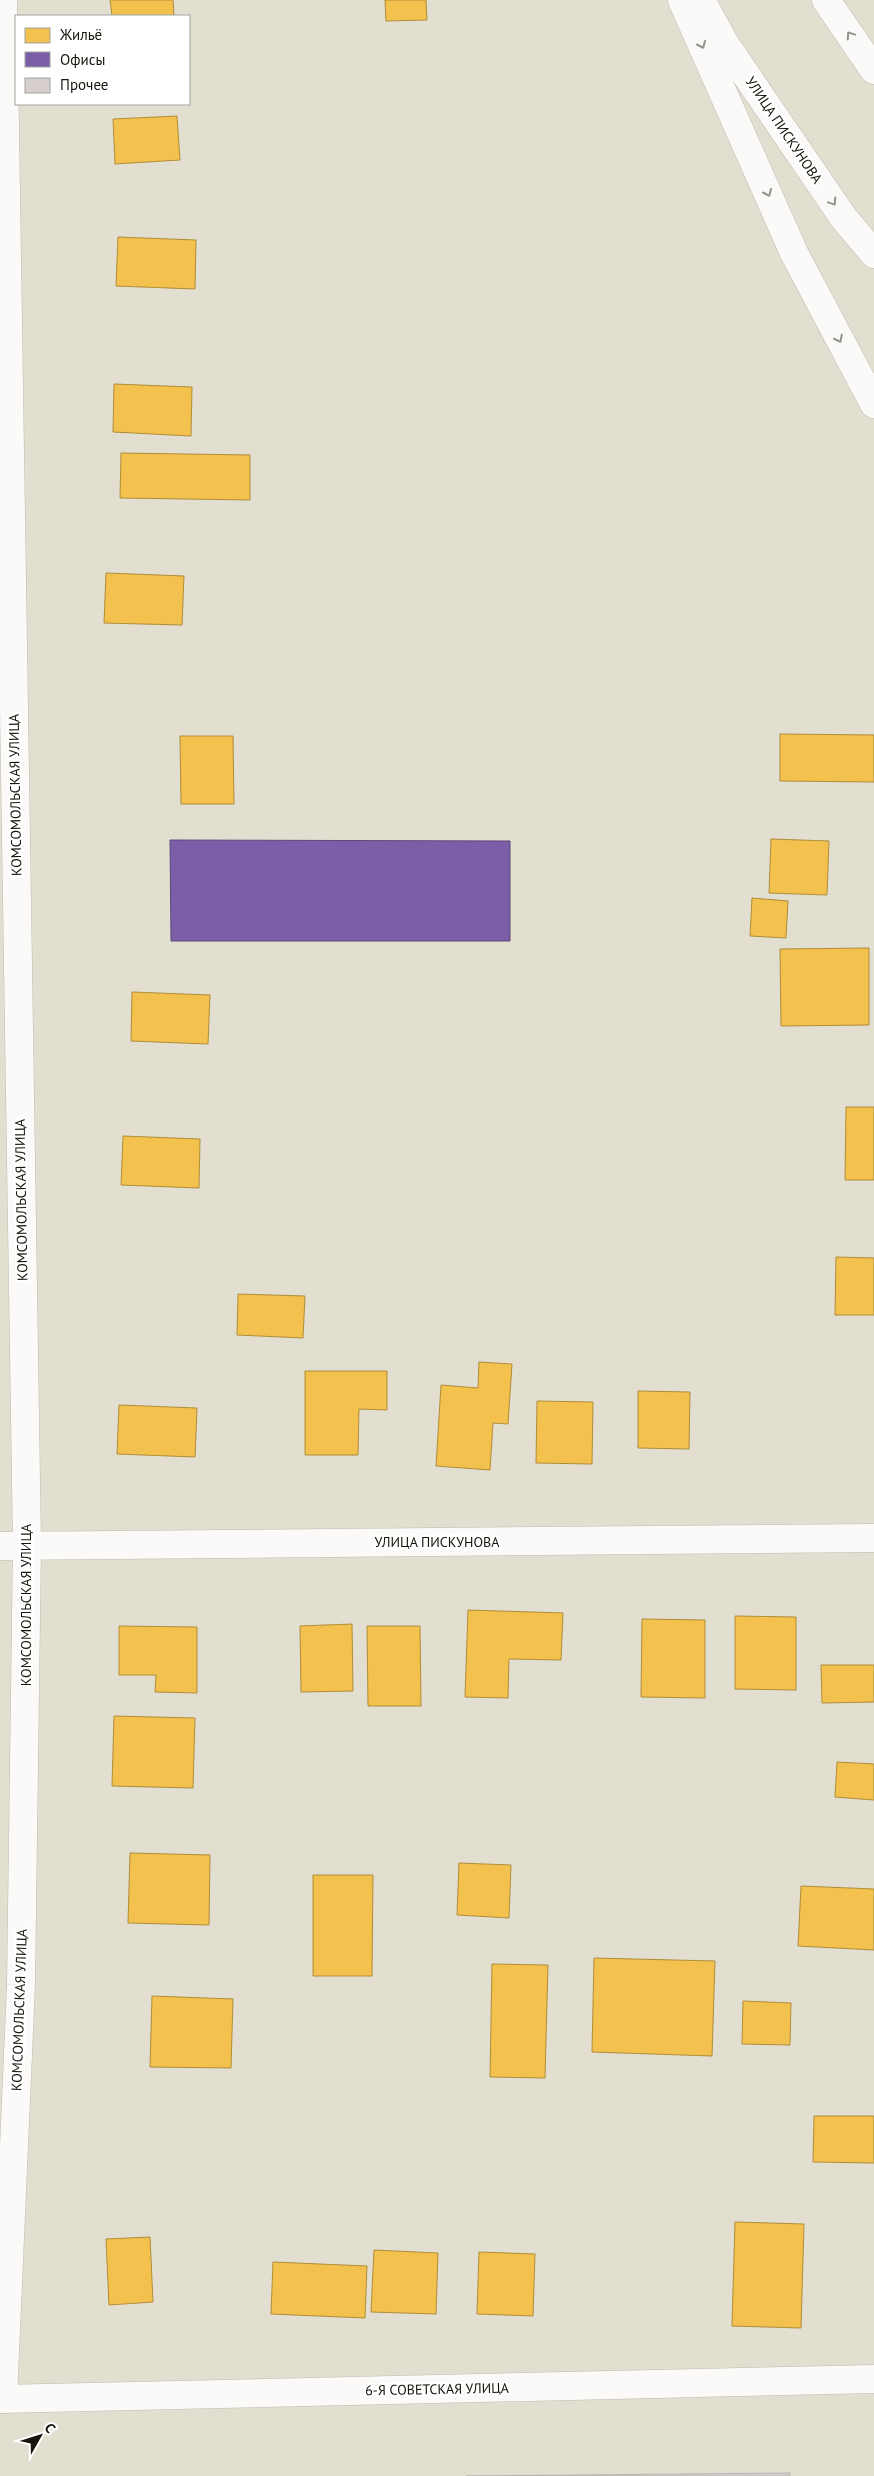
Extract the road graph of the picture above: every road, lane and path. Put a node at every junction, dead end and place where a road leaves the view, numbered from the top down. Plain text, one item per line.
1 (3, 0) edge
2 (682, 0) edge
3 (701, 0) edge
4 (826, 0) edge
5 (874, 70) edge
6 (874, 254) edge
7 (874, 404) edge
8 (874, 1538) edge
9 (0, 1546) edge
10 (27, 1546) junction
11 (11, 1985) edge
12 (874, 2379) edge
13 (2, 2399) edge

1 - 10 street, КОМСОМОЛЬСКАЯ УЛИЦА
2 -> 7 street
3 -> 6 street, УЛИЦА ПИСКУНОВА
5 -> 4 street
8 - 10 street, УЛИЦА ПИСКУНОВА
9 - 10 street, УЛИЦА ПИСКУНОВА
10 - 11 street, КОМСОМОЛЬСКАЯ УЛИЦА
11 - 13 street, КОМСОМОЛЬСКАЯ УЛИЦА
12 - 13 street, 6-Я СОВЕТСКАЯ УЛИЦА

